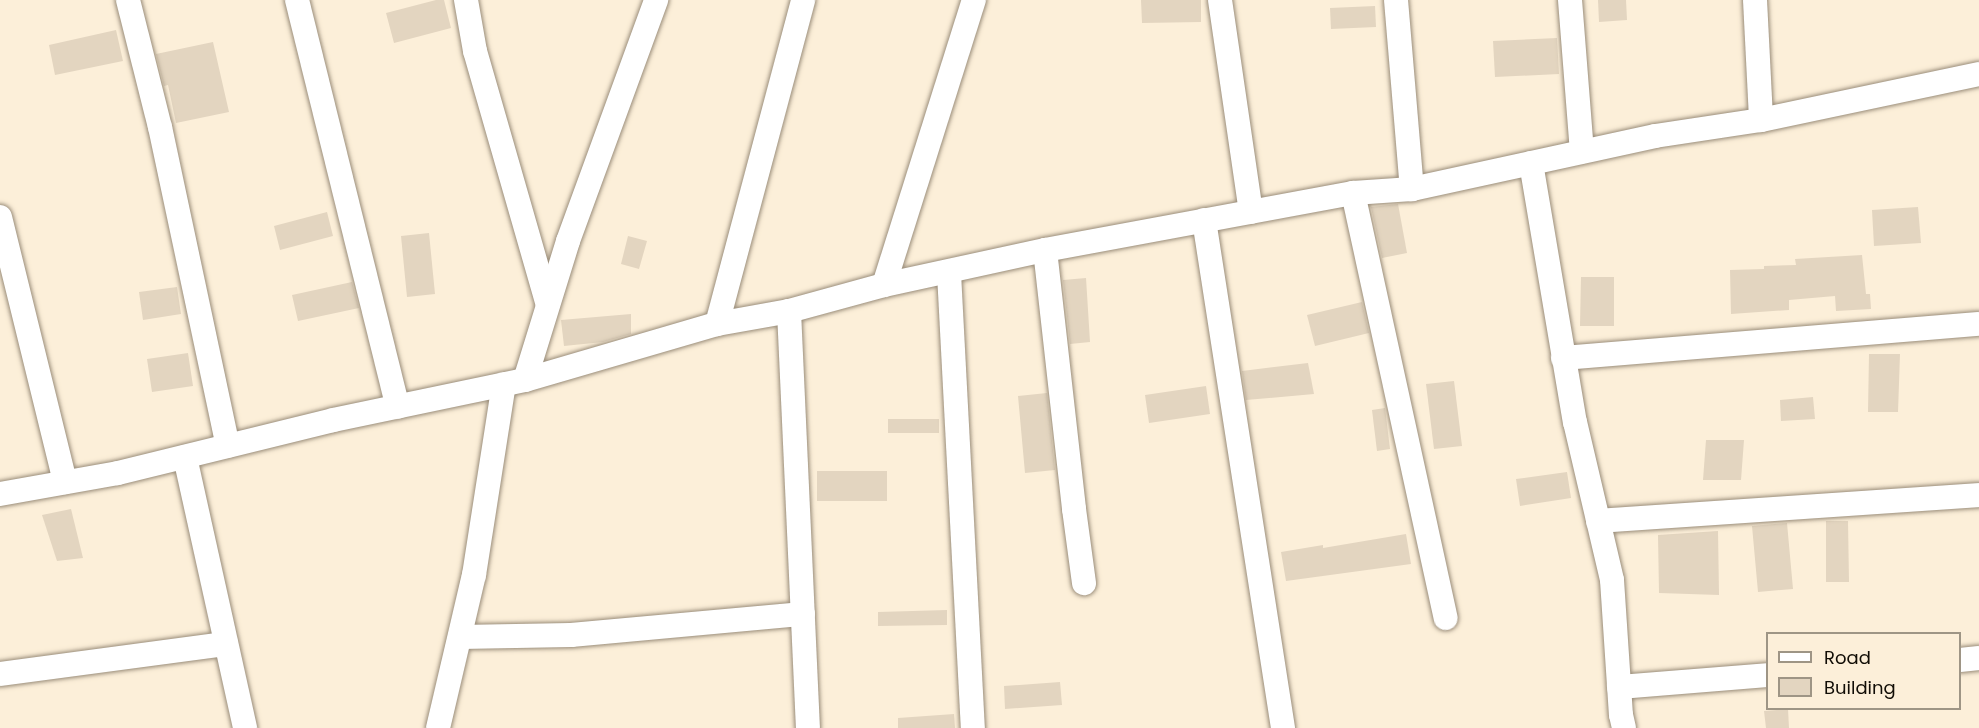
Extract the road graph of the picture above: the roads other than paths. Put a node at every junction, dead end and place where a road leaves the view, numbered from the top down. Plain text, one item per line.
1 (128, 0) edge
2 (297, 0) edge
3 (466, 0) edge
4 (656, 0) edge
5 (803, 0) edge
6 (974, 0) edge
7 (1220, 0) edge
8 (1396, 0) edge
9 (1570, 0) edge
10 (1755, 0) edge
11 (1979, 74) edge
12 (1761, 120) junction
13 (1582, 152) junction
14 (1532, 163) junction
15 (1412, 189) junction
16 (1353, 192) junction
17 (1251, 212) junction
18 (0, 217) edge
19 (1204, 220) junction
20 (1046, 250) junction
21 (949, 273) junction
22 (885, 285) junction
23 (548, 305) junction
24 (789, 311) junction
25 (717, 324) junction
26 (1979, 324) edge
27 (1563, 358) junction
28 (515, 382) junction
29 (398, 407) junction
30 (228, 446) junction
31 (185, 457) junction
32 (65, 482) junction
33 (0, 494) edge
34 (1979, 495) edge
35 (1598, 521) junction
36 (1084, 583) dead end
37 (802, 614) junction
38 (1446, 618) dead end
39 (460, 637) junction
40 (226, 644) junction
41 (1979, 658) edge
42 (1961, 660) edge
43 (0, 674) edge
44 (1766, 675) edge
45 (1619, 687) junction
46 (245, 728) edge
47 (438, 728) edge
48 (808, 728) edge
49 (973, 728) edge
50 (1283, 728) edge
51 (1624, 728) edge

1 - 30 street
2 - 29 street
3 - 23 street
4 - 23 street
5 - 25 street
6 - 22 street
7 - 17 street
8 - 15 street
9 - 13 street
10 - 12 street
11 - 12 street
12 - 13 street
13 - 14 street
14 - 15 street
14 - 27 street
15 - 16 street
16 - 17 street
16 - 38 street
17 - 19 street
18 - 32 street
19 - 20 street
19 - 50 street
20 - 21 street
20 - 36 street
21 - 22 street
21 - 49 street
22 - 24 street
23 - 28 street
24 - 25 street
24 - 37 street
25 - 28 street
26 - 27 street
27 - 35 street
28 - 29 street
28 - 39 street
29 - 30 street
30 - 31 street
31 - 32 street
31 - 40 street
32 - 33 street
34 - 35 street
35 - 45 street
37 - 39 street
37 - 48 street
39 - 47 street
40 - 43 street
40 - 46 street
41 - 42 street
44 - 45 street
45 - 51 street

